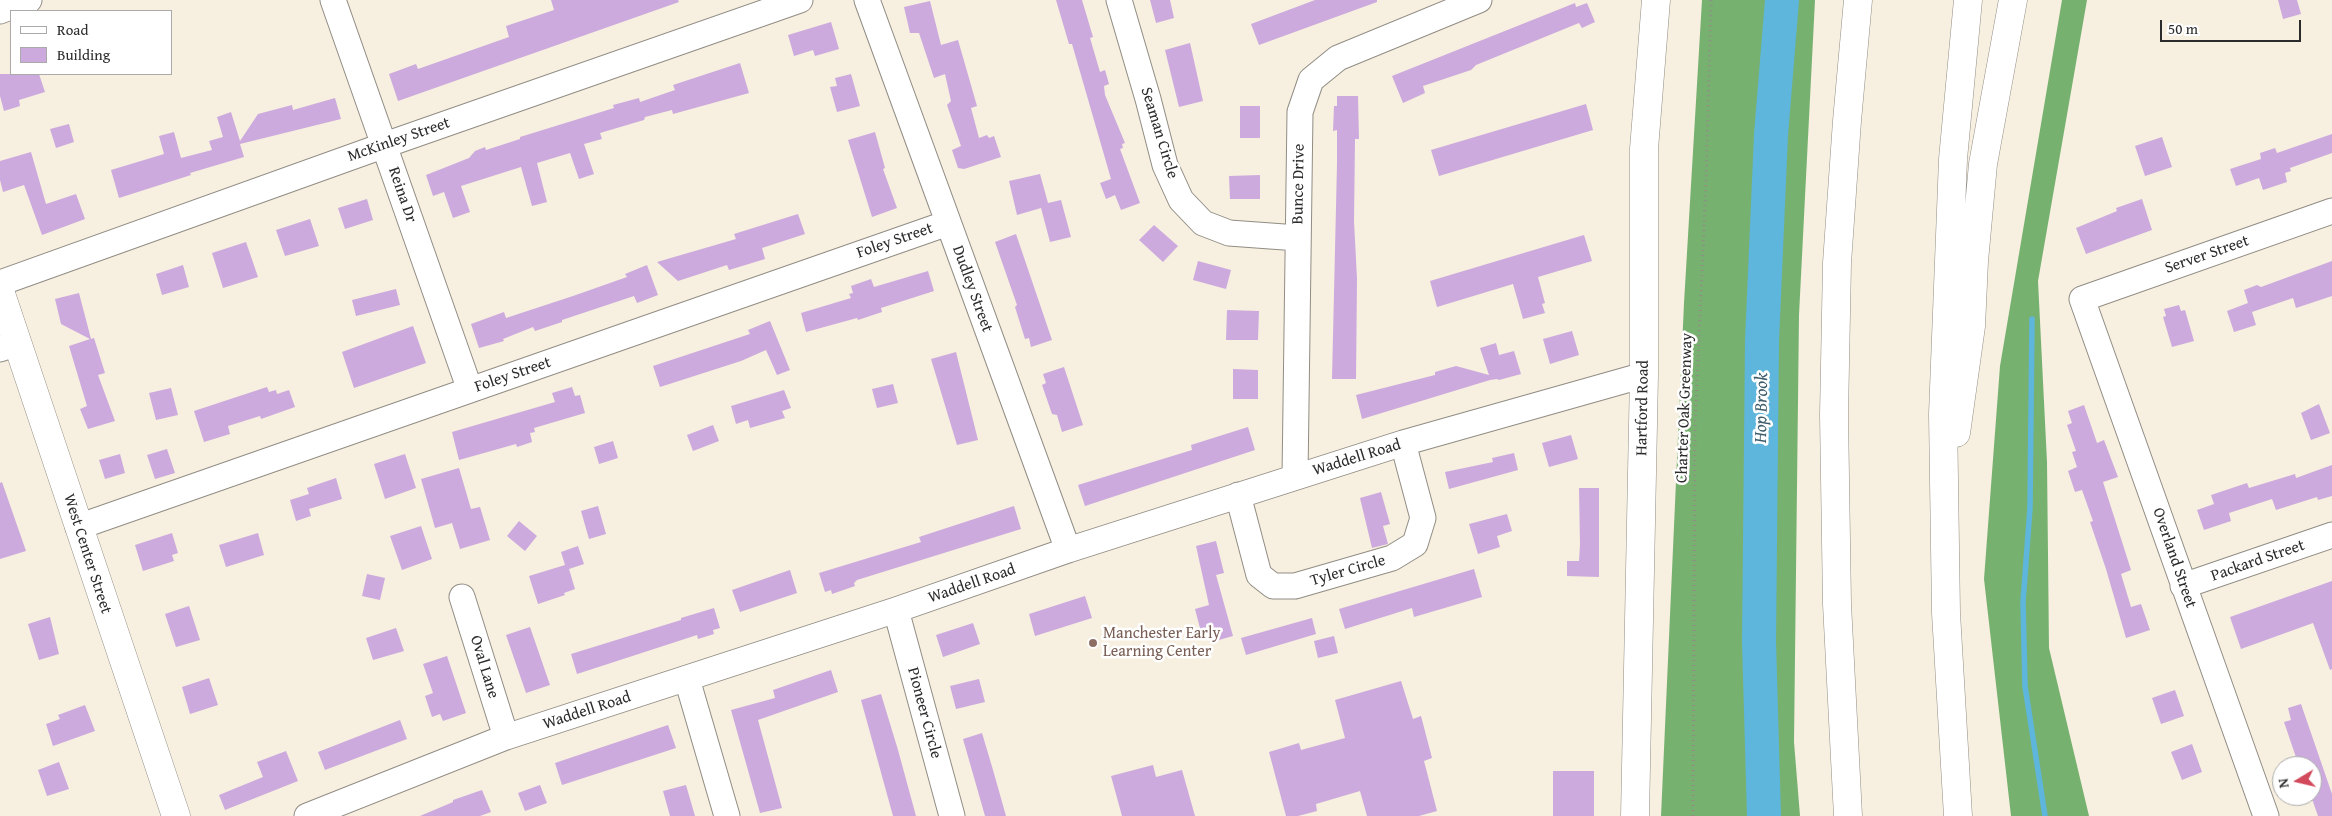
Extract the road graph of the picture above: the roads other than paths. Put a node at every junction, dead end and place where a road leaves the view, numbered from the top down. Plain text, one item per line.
1 (29, 0) edge
2 (333, 0) edge
3 (800, 0) edge
4 (867, 0) edge
5 (1119, 0) edge
6 (1479, 0) edge
7 (1656, 0) edge
8 (1858, 0) edge
9 (1968, 0) edge
10 (2013, 0) edge
11 (0, 11) edge
12 (385, 145) junction
13 (2332, 211) edge
14 (948, 223) junction
15 (1298, 238) junction
16 (0, 283) edge
17 (0, 291) edge
18 (2082, 299) joint
19 (9, 346) edge
20 (1644, 375) junction
21 (470, 390) junction
22 (1403, 444) junction
23 (1295, 477) junction
24 (1238, 495) junction
25 (1943, 495) junction
26 (78, 527) junction
27 (2332, 535) edge
28 (1068, 550) junction
29 (2183, 586) junction
30 (462, 597) dead end
31 (896, 610) junction
32 (687, 679) junction
33 (506, 737) junction
34 (176, 816) edge
35 (307, 816) edge
36 (727, 816) edge
37 (952, 816) edge
38 (1635, 816) edge
39 (1848, 816) edge
40 (1958, 816) edge
41 (2266, 816) edge

1 - 11 street
2 - 12 street, Reina Dr
3 - 12 street, McKinley Street
4 - 14 street, Dudley Street
5 - 15 street, Seaman Circle
6 - 15 street, Bunce Drive
7 - 20 main road, Hartford Road
8 - 39 main road
9 - 25 main road
10 - 25 main road
12 - 16 street, McKinley Street
12 - 21 street, Reina Dr
13 - 18 street, Server Street
14 - 21 street, Foley Street
14 - 28 street, Dudley Street
15 - 23 street, Bunce Drive
17 - 19 main road, West Center Street
18 - 29 street, Overland Street
19 - 26 main road, West Center Street
20 - 22 street, Waddell Road
20 - 38 main road, Hartford Road
21 - 26 street, Foley Street
22 - 23 street, Waddell Road
22 - 24 street, Tyler Circle
23 - 24 street, Waddell Road
24 - 28 street, Waddell Road
25 - 40 main road
26 - 34 main road, West Center Street
27 - 29 street, Packard Street
28 - 31 street, Waddell Road
29 - 41 street, Overland Street
30 - 33 street, Oval Lane
31 - 32 street, Waddell Road
31 - 37 street, Pioneer Circle
32 - 33 street, Waddell Road
32 - 36 street
33 - 35 street, Waddell Road

